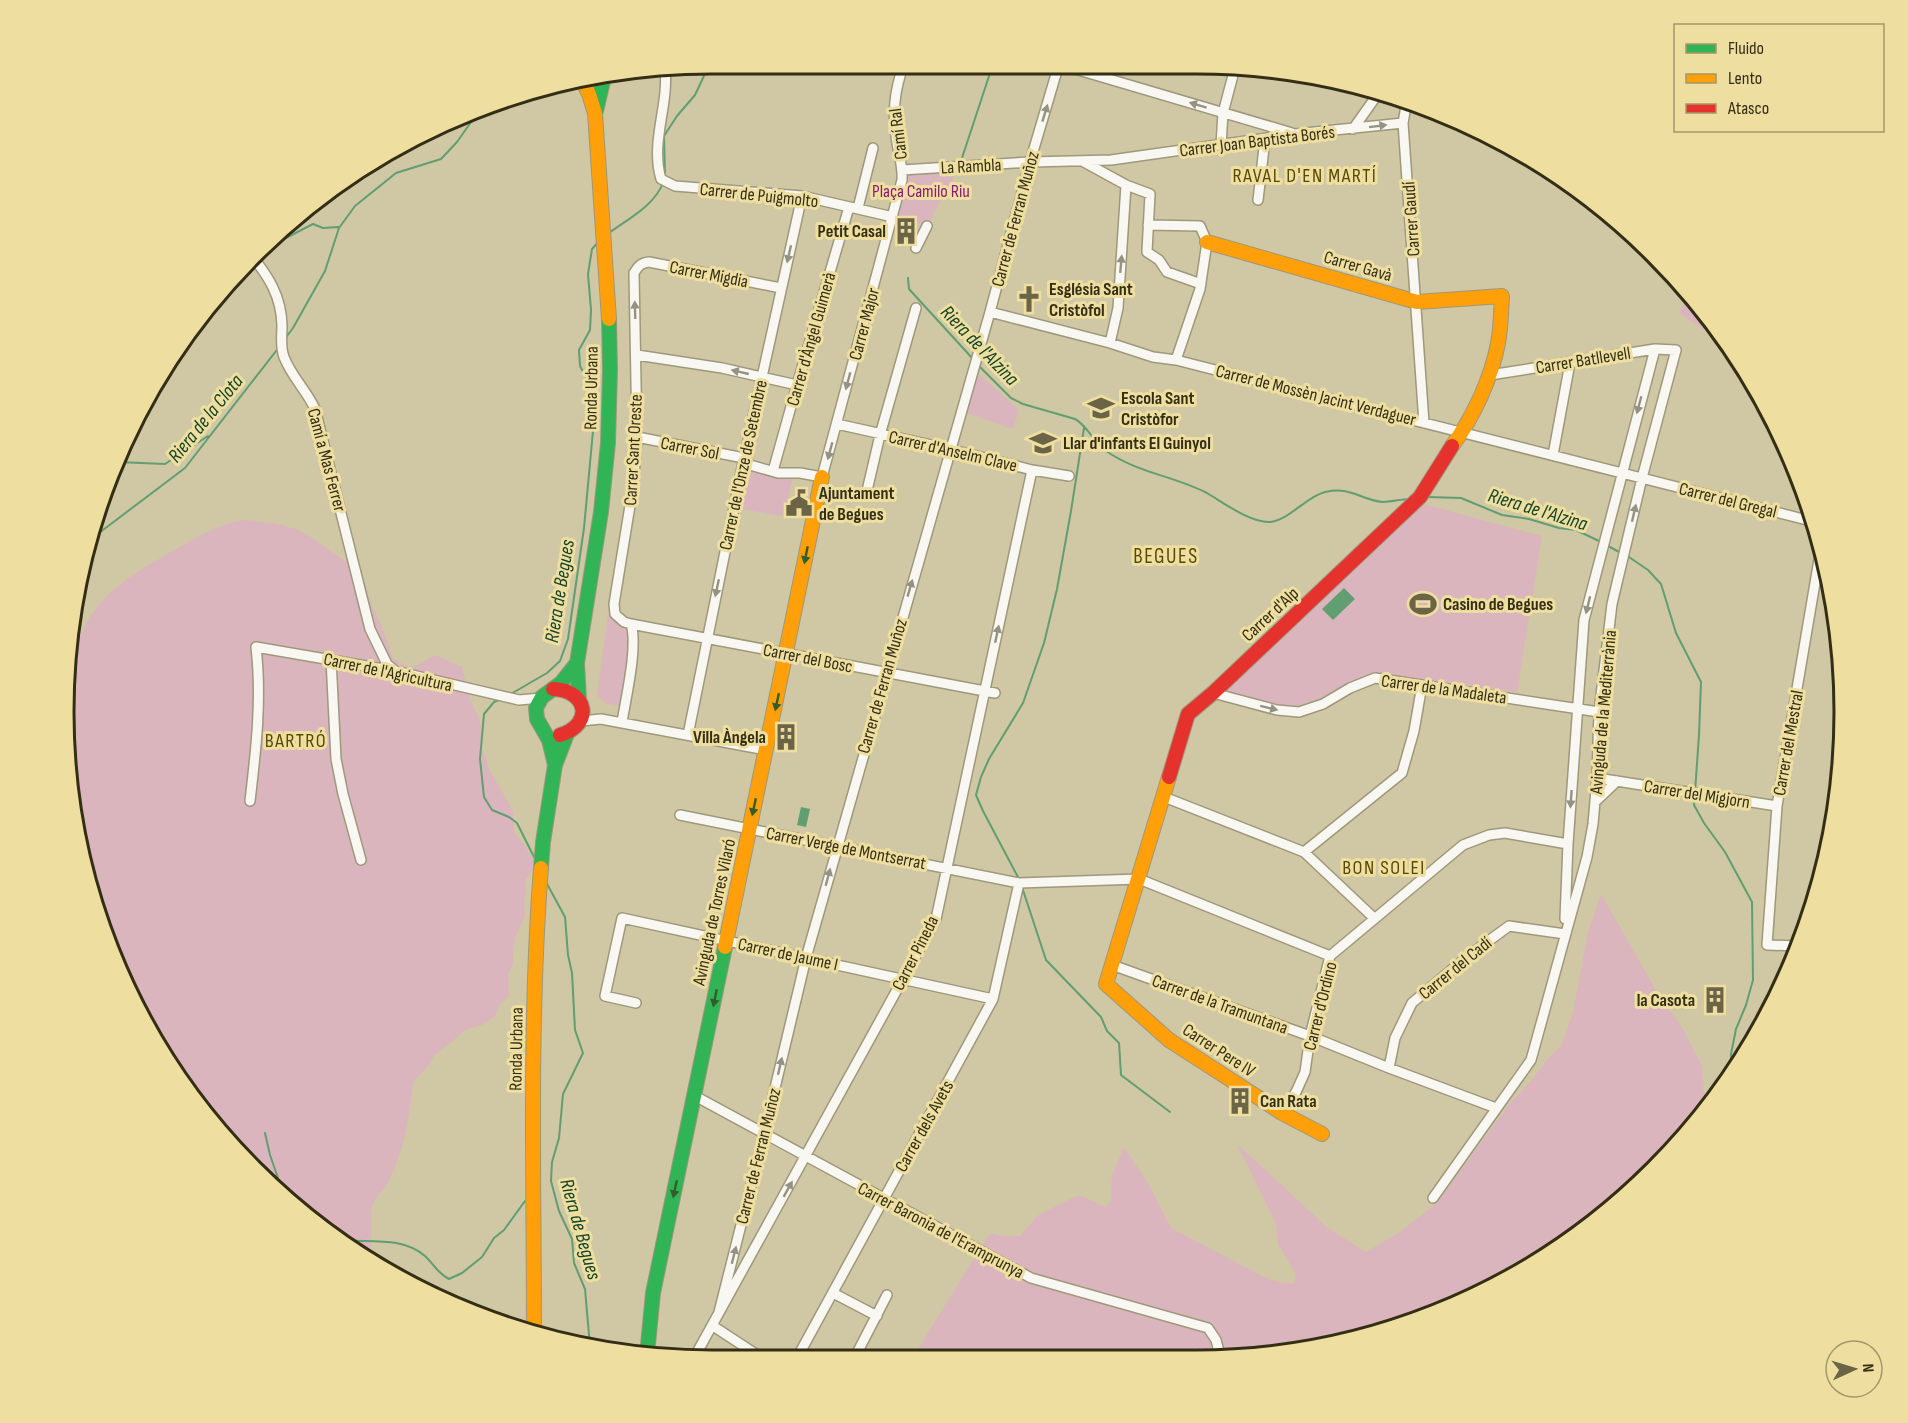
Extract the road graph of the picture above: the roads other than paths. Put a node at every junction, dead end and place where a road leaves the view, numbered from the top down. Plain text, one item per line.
1 (901, 74) edge
2 (1056, 74) edge
3 (1092, 74) edge
4 (666, 75) edge
5 (1233, 75) edge
6 (601, 84) edge
7 (585, 86) edge
8 (1374, 99) edge
9 (1406, 108) edge
10 (595, 113) junction
11 (1223, 113) junction
12 (1403, 123) junction
13 (1353, 129) junction
14 (1295, 134) junction
15 (1265, 139) junction
16 (1221, 145) junction
17 (873, 148) dead end
18 (1111, 160) joint
19 (1030, 162) junction
20 (1084, 162) junction
21 (903, 170) junction
22 (1126, 185) junction
23 (802, 196) junction
24 (1258, 200) dead end
25 (854, 208) junction
26 (893, 218) junction
27 (1148, 225) junction
28 (927, 226) dead end
29 (1207, 242) junction
30 (916, 248) dead end
31 (257, 263) edge
32 (638, 266) joint
33 (1201, 284) junction
34 (781, 288) junction
35 (1502, 296) joint
36 (1417, 302) junction
37 (916, 308) dead end
38 (990, 312) junction
39 (1110, 343) junction
40 (1655, 349) junction
41 (1676, 350) joint
42 (636, 355) junction
43 (1176, 360) junction
44 (1570, 363) junction
45 (1490, 375) junction
46 (761, 378) junction
47 (796, 385) junction
48 (1424, 423) junction
49 (837, 424) junction
50 (1462, 432) junction
51 (880, 435) junction
52 (637, 437) junction
53 (949, 449) junction
54 (1553, 455) junction
55 (744, 461) junction
56 (1032, 470) junction
57 (773, 471) junction
58 (1622, 473) junction
59 (1069, 476) dead end
60 (822, 477) junction
61 (1642, 478) junction
62 (866, 495) dead end
63 (1805, 519) edge
64 (1818, 567) edge
65 (631, 624) junction
66 (707, 639) junction
67 (787, 654) junction
68 (332, 659) junction
69 (577, 663) junction
70 (395, 672) junction
71 (886, 673) junction
72 (1422, 686) junction
73 (553, 690) junction
74 (985, 691) junction
75 (995, 693) dead end
76 (1213, 693) junction
77 (541, 698) junction
78 (515, 699) junction
79 (580, 702) junction
80 (1577, 710) junction
81 (1599, 712) junction
82 (536, 715) junction
83 (601, 719) junction
84 (581, 721) junction
85 (622, 722) junction
86 (544, 730) junction
87 (567, 734) junction
88 (688, 735) junction
89 (766, 750) junction
90 (555, 765) junction
91 (1598, 778) junction
92 (1617, 781) junction
93 (1164, 797) junction
94 (250, 801) dead end
95 (1595, 802) junction
96 (1777, 806) junction
97 (680, 815) dead end
98 (750, 830) junction
99 (1568, 844) junction
100 (837, 846) junction
101 (1304, 852) junction
102 (361, 860) dead end
103 (946, 867) junction
104 (1139, 879) junction
105 (1019, 882) junction
106 (1374, 918) junction
107 (1565, 934) junction
108 (726, 941) junction
109 (1790, 946) edge
110 (1330, 956) junction
111 (806, 958) junction
112 (1112, 965) junction
113 (902, 980) junction
114 (1107, 984) joint
115 (993, 999) junction
116 (636, 1003) dead end
117 (1310, 1036) junction
118 (1389, 1068) junction
119 (695, 1096) junction
120 (1496, 1108) junction
121 (1282, 1113) junction
122 (764, 1134) junction
123 (1323, 1134) dead end
124 (806, 1156) junction
125 (1433, 1198) dead end
126 (884, 1199) junction
127 (832, 1293) junction
128 (887, 1294) dead end
129 (719, 1312) junction
130 (877, 1316) junction
131 (534, 1324) edge
132 (713, 1326) junction
133 (648, 1346) edge
134 (1218, 1348) edge
135 (700, 1349) edge
136 (748, 1349) edge
137 (802, 1349) edge
138 (859, 1349) edge

1 - 21 street, Camí Ral
19 -> 2 street, Carrer de Ferran Muñoz
11 -> 3 street
4 - 23 street, Carrer de Puigmolto
5 - 11 street
6 - 10 street, Ronda Urbana
7 - 10 street, Ronda Urbana
8 - 13 street
9 - 12 street, Carrer Gaudí
10 - 69 street, Ronda Urbana
11 - 14 street
11 - 16 street
13 -> 12 street, Carrer Joan Baptista Borés
12 - 36 street, Carrer Gaudí
13 - 14 street, Carrer Joan Baptista Borés
14 - 15 street, Carrer Joan Baptista Borés
15 - 16 street, Carrer Joan Baptista Borés
15 - 24 street
16 - 18 street, Carrer Joan Baptista Borés
17 - 25 street, Carrer d'Àngel Guimerà
18 - 20 street, La Rambla
19 - 20 street, La Rambla
19 - 21 street, La Rambla
19 - 38 street, Carrer de Ferran Muñoz
20 - 22 street
21 - 26 street, Carrer Major
22 - 27 street
39 -> 22 street
23 - 25 street, Carrer de Puigmolto
23 -> 34 street, Carrer de l'Onze de Setembre
25 - 26 street, Carrer de Puigmolto
25 - 47 street, Carrer d'Àngel Guimerà
26 -> 49 street, Carrer Major
27 - 29 street
27 - 33 street
28 - 30 street
29 - 33 street
29 - 36 street, Carrer Gavà
31 - 70 street, Camí a Mas Ferrer
32 - 34 street, Carrer Migdia
42 -> 32 street, Carrer Sant Oreste
33 - 43 street
34 - 46 street, Carrer de l'Onze de Setembre
35 - 36 street, Carrer Gavà
35 - 45 street, Carrer d'Alp
36 - 48 street, Carrer Gaudí
37 - 51 street
38 - 39 street, Carrer de Mossèn Jacint Verdaguer
38 - 53 street, Carrer de Ferran Muñoz
39 - 43 street, Carrer de Mossèn Jacint Verdaguer
40 - 41 street, Carrer Batllevell
40 - 44 street, Carrer Batllevell
40 -> 58 street, Avinguda de la Mediterrània
41 - 61 street, Avinguda de la Mediterrània
46 -> 42 street
42 - 52 street, Carrer Sant Oreste
43 - 48 street, Carrer de Mossèn Jacint Verdaguer
44 - 45 street, Carrer Batllevell
44 - 54 street
45 - 50 street, Carrer d'Alp
46 - 47 street
46 - 55 street, Carrer de l'Onze de Setembre
47 - 57 street, Carrer d'Àngel Guimerà
48 - 50 street, Carrer de Mossèn Jacint Verdaguer
49 - 51 street, Carrer d'Anselm Clave
49 -> 60 street, Carrer Major
50 - 54 street, Carrer de Mossèn Jacint Verdaguer
50 - 76 street, Carrer d'Alp
51 - 53 street, Carrer d'Anselm Clave
51 - 62 street
52 - 55 street, Carrer Sol
52 - 65 street, Carrer Sant Oreste
53 - 56 street, Carrer d'Anselm Clave
71 -> 53 street, Carrer de Ferran Muñoz
54 - 58 street, Carrer de Mossèn Jacint Verdaguer
55 - 57 street, Carrer Sol
55 -> 66 street, Carrer de l'Onze de Setembre
56 - 59 street, Carrer d'Anselm Clave
74 -> 56 street, Carrer Pineda
57 - 60 street, Carrer Sol
58 - 61 street, Carrer de Mossèn Jacint Verdaguer
58 -> 80 street, Avinguda de la Mediterrània
60 -> 67 street, Avinguda de Torres Vilaró
61 - 63 street, Carrer del Gregal
81 -> 61 street, Avinguda de la Mediterrània
64 - 96 street, Carrer del Mestral
65 - 66 street, Carrer del Bosc
65 - 85 street
66 - 67 street, Carrer del Bosc
66 - 88 street, Carrer de l'Onze de Setembre
67 - 71 street, Carrer del Bosc
67 -> 89 street, Avinguda de Torres Vilaró
68 - 70 street, Carrer de l'Agricultura
68 - 94 street, Carrer de l'Agricultura
68 - 102 street
69 - 73 street
69 - 79 street, Ronda Urbana
70 - 78 street, Carrer de l'Agricultura
71 - 74 street, Carrer del Bosc
71 - 100 street, Carrer de Ferran Muñoz
76 -> 72 street, Carrer de la Madaleta
72 - 80 street, Carrer de la Madaleta
72 - 101 street
73 - 77 street
73 - 79 street
74 - 75 street, Carrer del Bosc
74 - 103 street, Carrer Pineda
76 - 93 street, Carrer d'Alp
77 - 78 street, Carrer de l'Agricultura
77 - 82 street
78 - 82 street
79 - 83 street
79 - 84 street, Ronda Urbana
80 - 81 street, Carrer de la Madaleta
80 -> 99 street, Avinguda de la Mediterrània
81 - 91 street, Avinguda de la Mediterrània
82 - 86 street, Ronda Urbana
83 - 84 street
83 - 85 street
84 - 87 street, Ronda Urbana
85 - 88 street
86 - 87 street
86 - 90 street, Ronda Urbana
87 - 90 street, Ronda Urbana
88 - 89 street
89 -> 98 street, Avinguda de Torres Vilaró
90 - 131 street, Ronda Urbana
91 - 92 street, Carrer del Migjorn
91 - 95 street, Avinguda de la Mediterrània
92 - 95 street
92 - 96 street, Carrer del Migjorn
93 - 101 street
93 - 104 street, Carrer d'Alp
95 - 107 street, Avinguda de la Mediterrània
96 - 109 street, Carrer del Mestral
97 - 98 street, Carrer Verge de Montserrat
98 - 100 street, Carrer Verge de Montserrat
98 - 108 street, Avinguda de Torres Vilaró
99 - 106 street, Carrer d'Ordino
99 - 107 street, Avinguda de la Mediterrània
100 - 103 street, Carrer Verge de Montserrat
111 -> 100 street, Carrer de Ferran Muñoz
101 - 106 street
103 - 105 street, Carrer Verge de Montserrat
103 - 113 street, Carrer Pineda
104 - 105 street, Carrer Verge de Montserrat
104 - 110 street, Carrer Verge de Montserrat
104 - 112 street, Carrer d'Alp
105 - 115 street, Carrer dels Avets
106 - 110 street, Carrer d'Ordino
107 - 118 street, Carrer del Cadí
107 - 120 street, Avinguda de la Mediterrània
108 - 111 street, Carrer de Jaume I
108 - 116 street, Carrer de Jaume I
108 -> 119 street, Avinguda de Torres Vilaró
110 - 117 street, Carrer d'Ordino
111 - 113 street, Carrer de Jaume I
122 -> 111 street, Carrer de Ferran Muñoz
112 - 114 street, Carrer d'Alp
112 - 117 street, Carrer de la Tramuntana
113 - 115 street, Carrer de Jaume I
113 - 124 street, Carrer Pineda
114 - 121 street, Carrer Pere IV
115 - 126 street, Carrer dels Avets
117 - 118 street, Carrer de la Tramuntana
117 - 121 street, Carrer d'Ordino
118 - 120 street, Carrer de la Tramuntana
119 - 122 street, Carrer Baronia de l'Eramprunya
119 -> 133 street, Avinguda de Torres Vilaró
120 - 125 street, Avinguda de la Mediterrània
121 - 123 street, Carrer Pere IV
122 - 124 street, Carrer Baronia de l'Eramprunya
129 -> 122 street, Carrer de Ferran Muñoz
124 - 126 street, Carrer Baronia de l'Eramprunya
129 -> 124 street, Carrer Pineda
126 - 127 street, Carrer dels Avets
126 - 134 street, Carrer Baronia de l'Eramprunya
127 - 130 street
127 - 137 street, Carrer dels Avets
128 - 130 street
129 - 132 street, Carrer Pineda
130 - 138 street
132 - 135 street, Carrer Pineda
132 - 136 street

